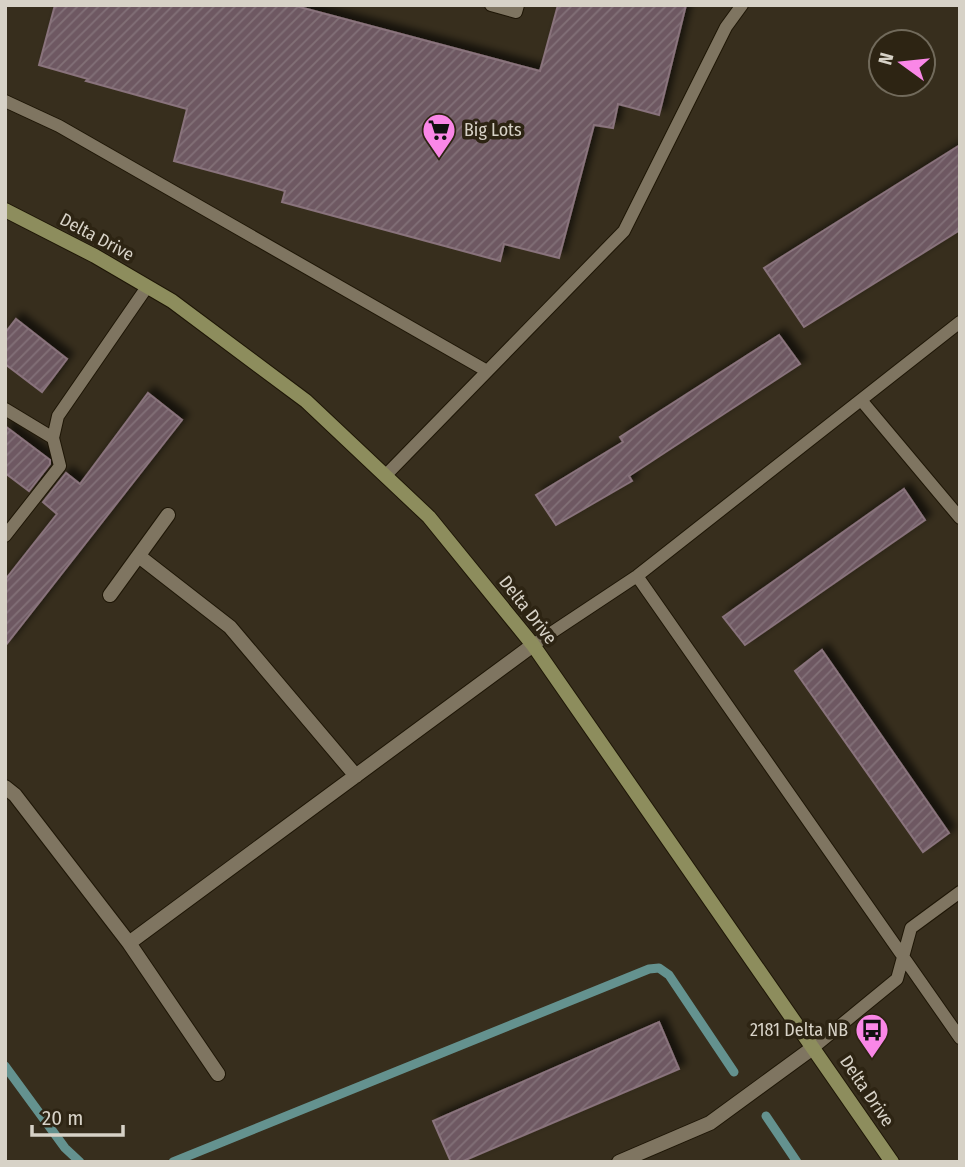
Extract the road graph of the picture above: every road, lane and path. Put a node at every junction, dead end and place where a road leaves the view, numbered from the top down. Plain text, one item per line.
1 (491, 5) edge
2 (518, 5) edge
3 (742, 5) edge
4 (5, 101) edge
5 (5, 210) edge
6 (148, 287) junction
7 (960, 322) edge
8 (487, 372) junction
9 (862, 400) junction
10 (5, 409) edge
11 (53, 438) junction
12 (386, 476) junction
13 (168, 515) dead end
14 (960, 518) edge
15 (5, 536) edge
16 (140, 557) junction
17 (637, 576) junction
18 (110, 595) dead end
19 (533, 645) junction
20 (356, 776) junction
21 (5, 787) edge
22 (960, 892) edge
23 (129, 943) junction
24 (903, 956) junction
25 (960, 1038) edge
26 (814, 1047) junction
27 (218, 1074) dead end
28 (619, 1162) edge
29 (892, 1162) edge

1 - 2 lane
3 - 8 lane
4 - 8 lane
5 - 6 main road, Delta Drive
6 - 11 lane
6 - 12 main road, Delta Drive
7 - 9 lane
8 - 12 lane
9 - 14 lane
9 - 17 lane
10 - 11 lane
11 - 15 lane
12 - 19 main road, Delta Drive
13 - 16 street
16 - 18 street
16 - 20 street
17 - 19 lane
17 - 24 lane
19 - 20 street
19 - 26 main road, Delta Drive
20 - 23 street
21 - 23 street
22 - 24 lane
23 - 27 street
24 - 25 lane
24 - 26 lane
26 - 28 street
26 - 29 main road, Delta Drive

